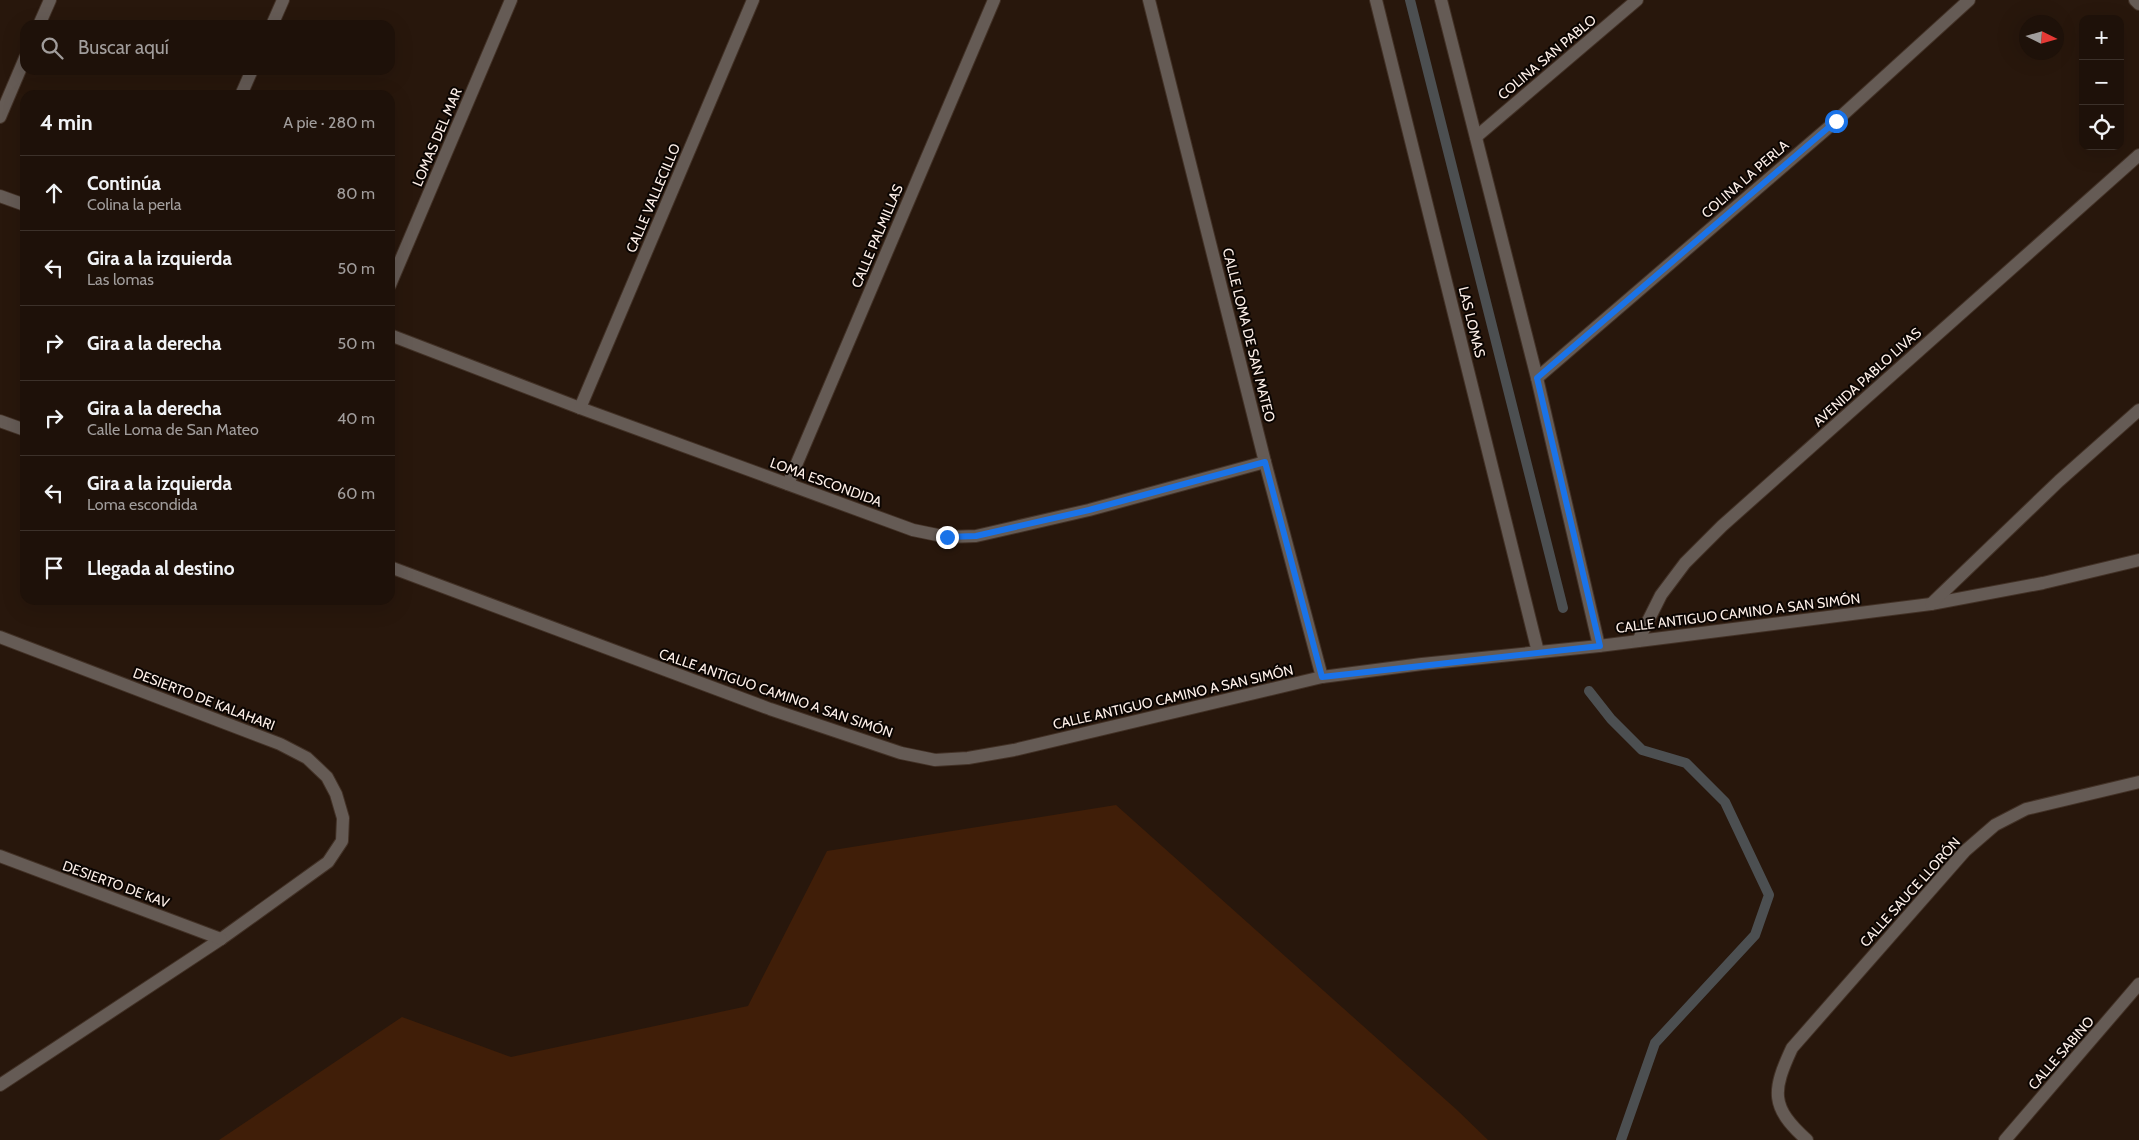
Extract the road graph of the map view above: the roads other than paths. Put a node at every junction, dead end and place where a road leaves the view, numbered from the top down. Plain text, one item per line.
1 (50, 0) edge
2 (283, 0) edge
3 (511, 0) edge
4 (753, 0) edge
5 (994, 0) edge
6 (1149, 0) edge
7 (1376, 0) edge
8 (1442, 0) edge
9 (1637, 0) edge
10 (1969, 0) edge
11 (2135, 0) edge
12 (2139, 4) edge
13 (41, 20) edge
14 (274, 20) edge
15 (20, 70) edge
16 (250, 75) edge
17 (243, 90) edge
18 (0, 117) edge
19 (1476, 137) junction
20 (2139, 155) edge
21 (0, 196) edge
22 (20, 203) edge
23 (395, 273) edge
24 (395, 337) edge
25 (1537, 378) junction
26 (580, 408) junction
27 (2139, 410) edge
28 (0, 421) edge
29 (20, 428) edge
30 (1265, 462) junction
31 (788, 484) junction
32 (2139, 560) edge
33 (395, 569) edge
34 (1931, 604) junction
35 (0, 637) edge
36 (1638, 641) junction
37 (1600, 646) junction
38 (1538, 652) junction
39 (1322, 677) junction
40 (2139, 782) edge
41 (0, 856) edge
42 (221, 939) junction
43 (2139, 984) edge
44 (0, 1085) edge
45 (1807, 1140) edge
46 (2005, 1140) edge

1 - 13 street
2 - 14 street
3 - 23 street, LOMAS DEL MAR
4 - 26 street, CALLE VALLECILLO
5 - 31 street, CALLE PALMILLAS
6 - 30 street, CALLE LOMA DE SAN MATEO
7 - 38 street, LAS LOMAS
8 - 19 street
9 - 19 street, COLINA SAN PABLO
10 - 25 street, COLINA LA PERLA
11 - 12 street
15 - 18 street
16 - 17 street
19 - 25 street
20 - 36 street, AVENIDA PABLO LIVAS
21 - 22 street
24 - 26 street, LOMA ESCONDIDA
25 - 37 street
26 - 31 street, LOMA ESCONDIDA
27 - 34 street
28 - 29 street
30 - 31 street, LOMA ESCONDIDA
30 - 39 street, CALLE LOMA DE SAN MATEO
32 - 34 street, CALLE ANTIGUO CAMINO A SAN SIMÓN
33 - 39 street, CALLE ANTIGUO CAMINO A SAN SIMÓN
34 - 36 street, CALLE ANTIGUO CAMINO A SAN SIMÓN
35 - 42 street, DESIERTO DE KALAHARI
36 - 37 street, CALLE ANTIGUO CAMINO A SAN SIMÓN
37 - 38 street, CALLE ANTIGUO CAMINO A SAN SIMÓN
38 - 39 street, CALLE ANTIGUO CAMINO A SAN SIMÓN
40 - 45 street, CALLE SAUCE LLORÓN
41 - 42 street, DESIERTO DE KAV
42 - 44 street
43 - 46 street, CALLE SABINO

